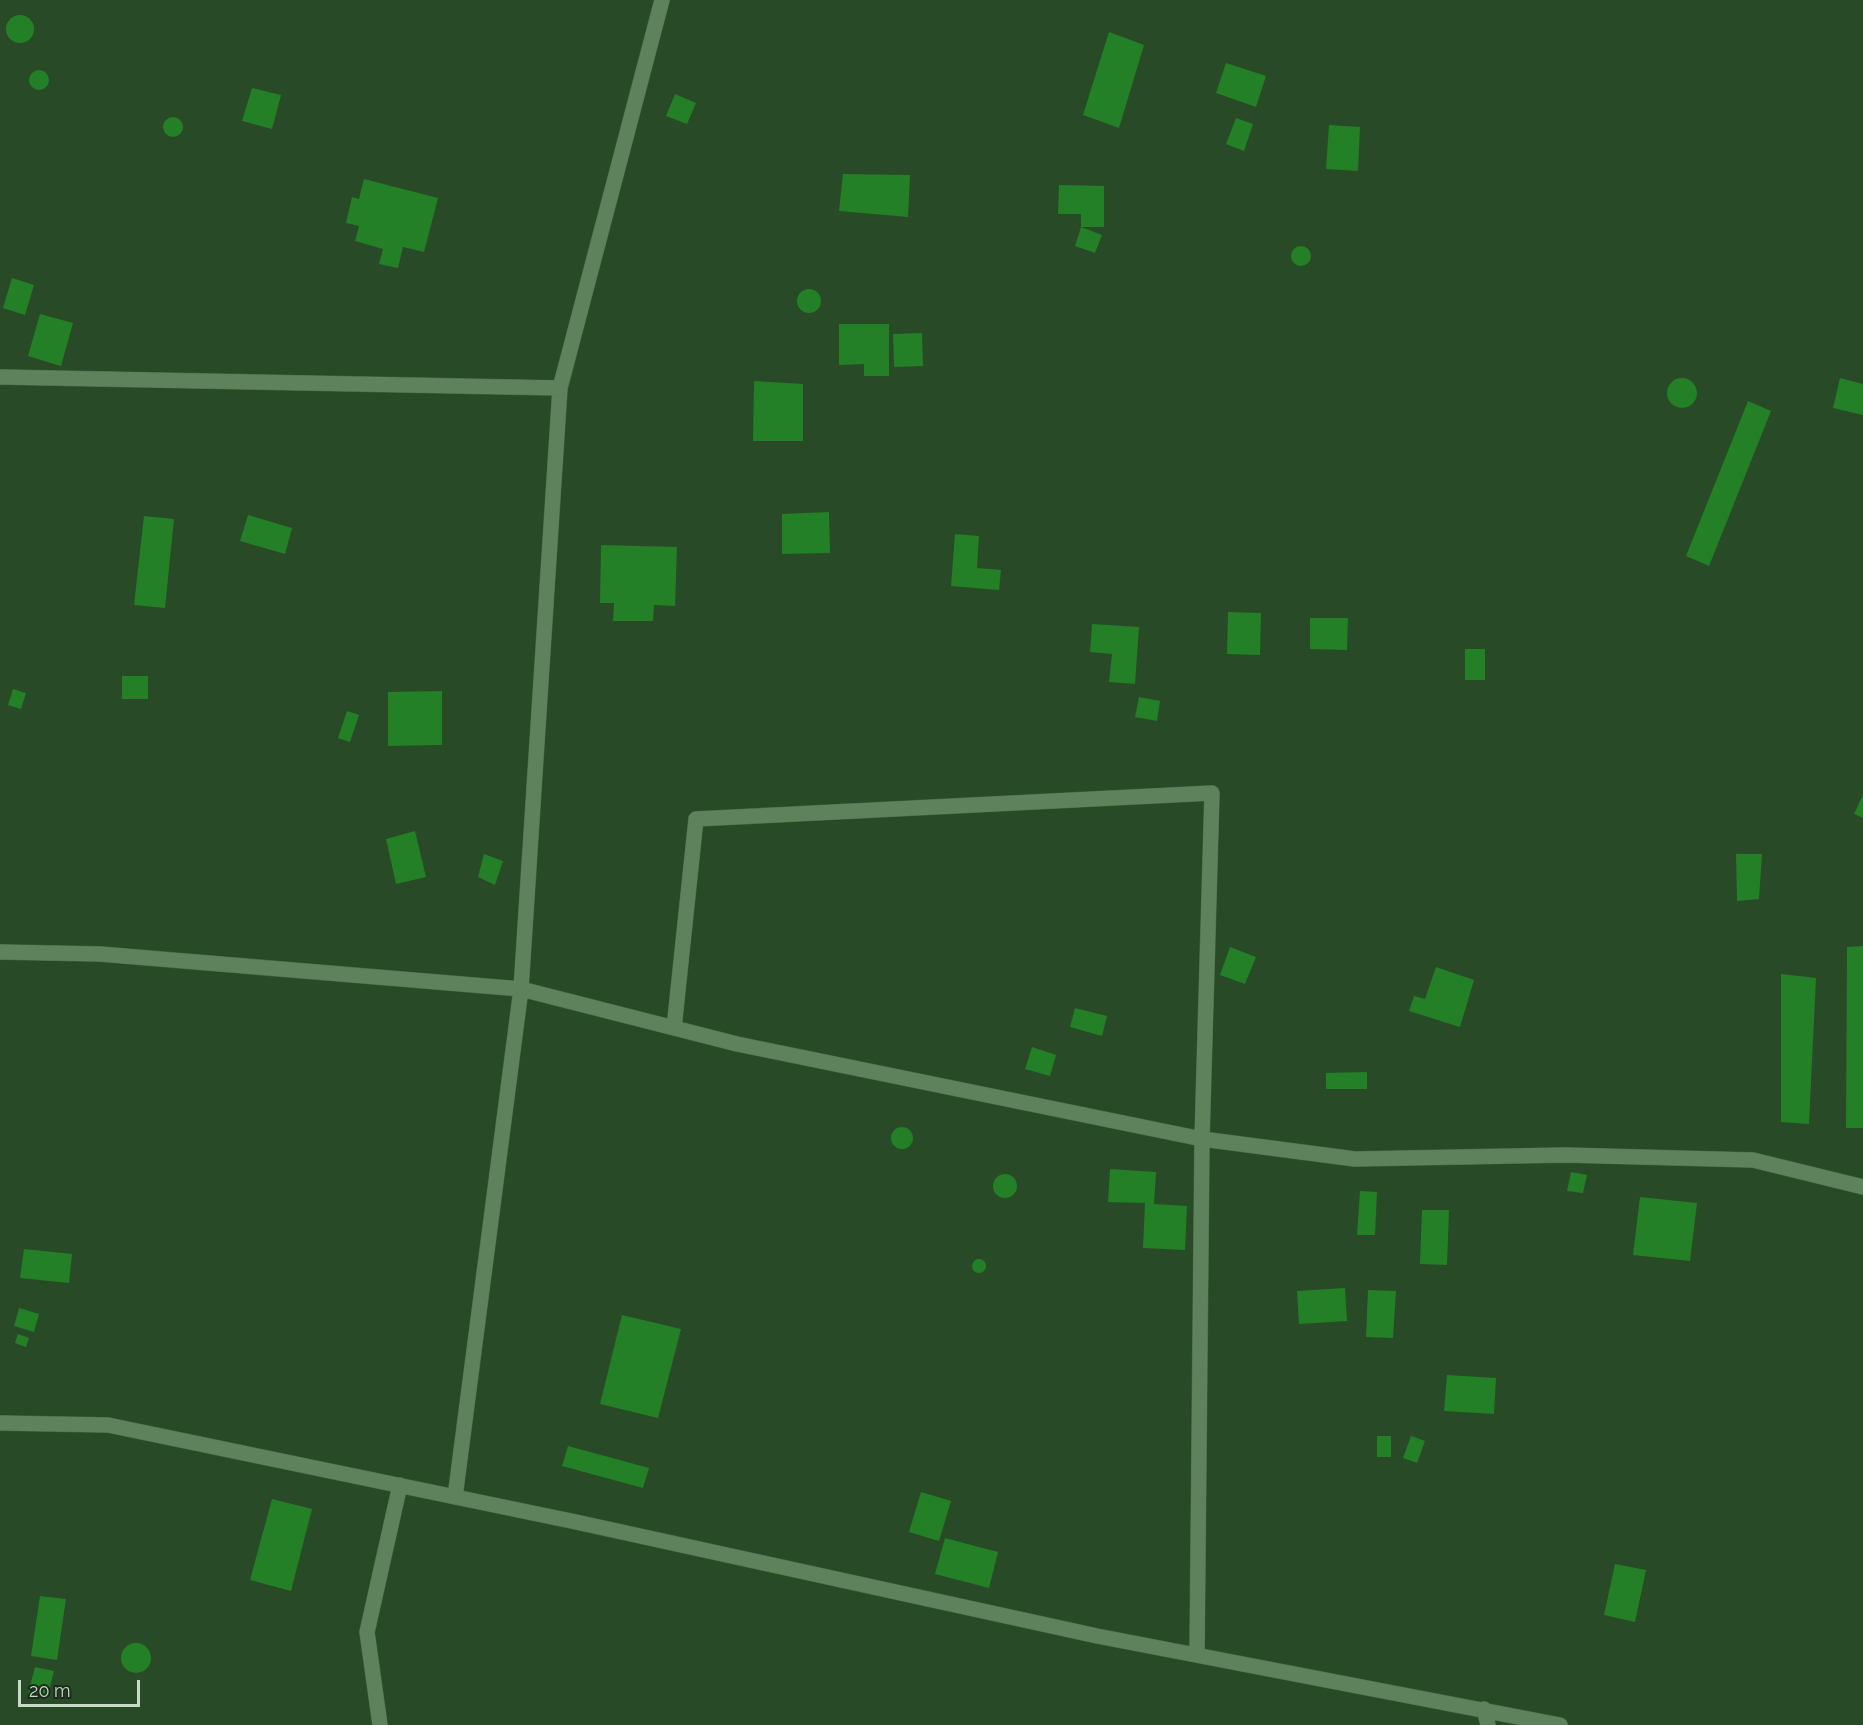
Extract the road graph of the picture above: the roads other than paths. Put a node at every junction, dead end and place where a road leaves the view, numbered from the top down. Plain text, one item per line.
1 (662, 0) edge
2 (0, 377) edge
3 (560, 388) junction
4 (0, 951) edge
5 (521, 989) junction
6 (675, 1028) junction
7 (1202, 1139) junction
8 (1863, 1187) edge
9 (0, 1423) edge
10 (400, 1485) junction
11 (455, 1497) junction
12 (1197, 1655) junction
13 (1484, 1709) junction
14 (380, 1725) edge
15 (1488, 1725) edge
16 (1560, 1725) edge

1 - 3 street
2 - 3 street
3 - 5 street
4 - 5 street
5 - 6 street
5 - 11 street
6 - 7 street
6 - 7 street
7 - 8 street
7 - 12 street
9 - 10 street
10 - 11 street
10 - 14 street
11 - 12 street
12 - 13 street
13 - 15 street
13 - 16 street

